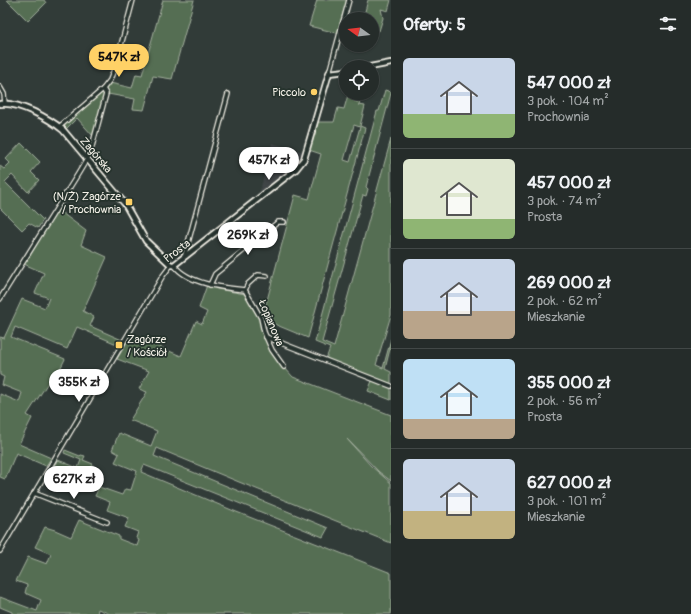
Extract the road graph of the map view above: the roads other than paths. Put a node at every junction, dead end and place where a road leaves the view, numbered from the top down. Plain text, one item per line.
1 (133, 0) edge
2 (349, 0) edge
3 (391, 63) edge
4 (379, 65) edge
5 (339, 72) edge
6 (329, 73) junction
7 (0, 87) edge
8 (103, 89) junction
9 (228, 94) dead end
10 (3, 103) edge
11 (59, 127) junction
12 (87, 159) junction
13 (284, 222) dead end
14 (186, 256) junction
15 (173, 265) junction
16 (267, 276) dead end
17 (210, 285) junction
18 (245, 290) junction
19 (0, 299) edge
20 (266, 337) junction
21 (284, 367) dead end
22 (391, 386) edge
23 (34, 493) junction
24 (107, 522) dead end
25 (0, 551) edge

1 - 8 street
2 - 6 street, Prosta
3 - 4 street
5 - 6 street
6 - 14 street, Prosta
7 - 10 street
8 - 11 street
8 - 12 street
9 - 14 street
10 - 11 street, Zagórska
11 - 12 street, Zagórska
12 - 15 street, Zagórska
12 - 19 street
13 - 17 street
14 - 15 street, Prosta
15 - 17 street
15 - 23 street, Prosta
16 - 18 street
17 - 18 street
18 - 20 street, Łopianowa
20 - 21 street, Łopianowa
20 - 22 street
23 - 24 street
23 - 25 street, Prosta

